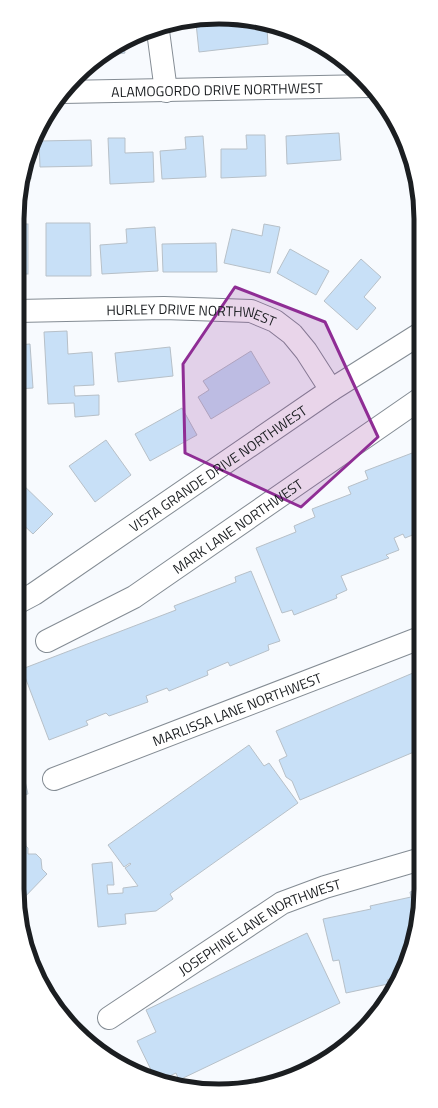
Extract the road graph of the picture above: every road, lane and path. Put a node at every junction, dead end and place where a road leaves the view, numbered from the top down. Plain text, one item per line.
1 (158, 33) edge
2 (362, 86) edge
3 (166, 91) junction
4 (70, 92) edge
5 (24, 311) edge
6 (414, 338) edge
7 (330, 390) junction
8 (414, 403) edge
9 (24, 599) edge
10 (414, 640) edge
11 (47, 641) dead end
12 (54, 779) dead end
13 (414, 861) edge
14 (109, 1018) dead end

1 - 3 street
2 - 3 street, ALAMOGORDO DRIVE NORTHWEST
3 - 4 street, ALAMOGORDO DRIVE NORTHWEST
5 - 7 street, HURLEY DRIVE NORTHWEST
6 - 7 street, VISTA GRANDE DRIVE NORTHWEST
7 - 9 street, VISTA GRANDE DRIVE NORTHWEST
8 - 11 street, MARK LANE NORTHWEST
10 - 12 street, MARLISSA LANE NORTHWEST
13 - 14 street, JOSEPHINE LANE NORTHWEST

